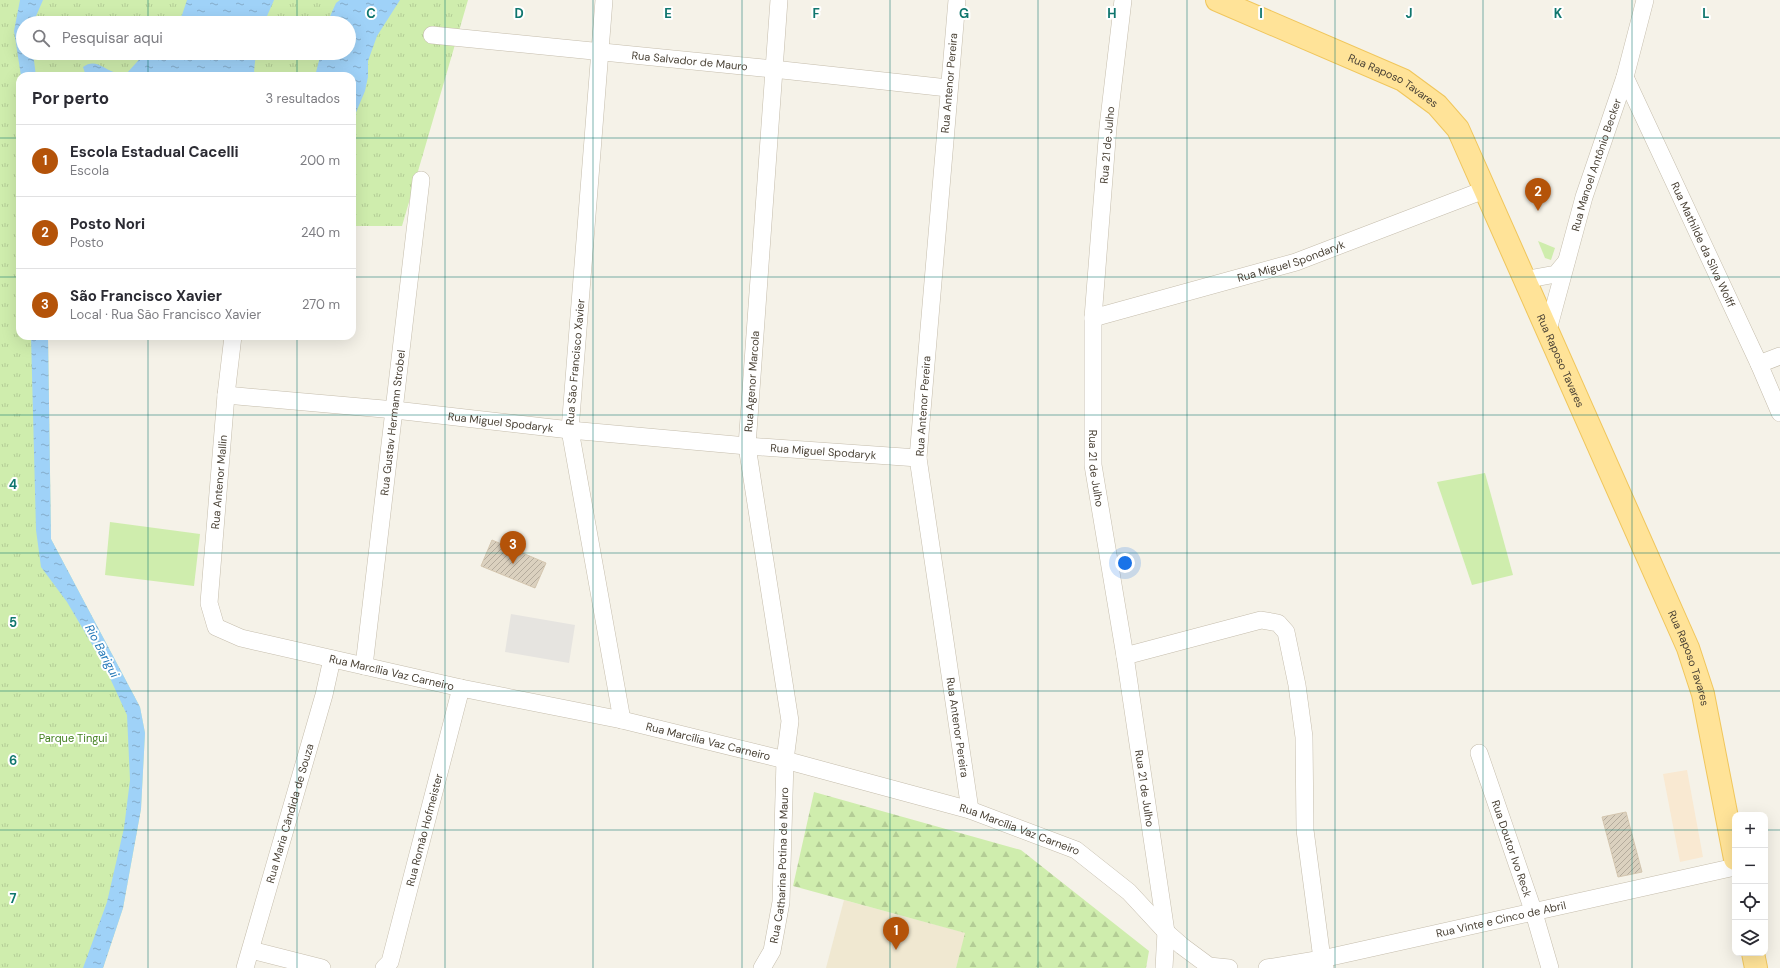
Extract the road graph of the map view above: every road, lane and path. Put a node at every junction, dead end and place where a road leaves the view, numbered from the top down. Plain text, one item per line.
1 (604, 0) edge
2 (779, 0) edge
3 (957, 0) edge
4 (1123, 0) edge
5 (1216, 0) edge
6 (1645, 0) edge
7 (432, 35) dead end
8 (600, 53) junction
9 (773, 69) junction
10 (1625, 77) junction
11 (948, 88) junction
12 (421, 180) dead end
13 (1484, 190) junction
14 (1566, 262) junction
15 (1524, 280) junction
16 (1093, 318) junction
17 (1548, 330) junction
18 (233, 340) edge
19 (1780, 356) edge
20 (1760, 364) junction
21 (226, 396) junction
22 (395, 410) junction
23 (1780, 414) edge
24 (570, 430) junction
25 (747, 446) junction
26 (918, 458) junction
27 (216, 627) joint
28 (1125, 656) junction
29 (332, 659) junction
30 (364, 666) junction
31 (461, 688) junction
32 (622, 720) junction
33 (1478, 753) dead end
34 (785, 760) junction
35 (970, 810) junction
36 (1733, 848) edge
37 (1732, 868) edge
38 (1534, 913) junction
39 (1166, 932) junction
40 (251, 950) junction
41 (1754, 956) edge
42 (1323, 964) edge
43 (245, 968) edge
44 (322, 968) edge
45 (384, 968) edge
46 (762, 968) edge
47 (1164, 968) edge
48 (1230, 968) edge
49 (1267, 968) edge
50 (1550, 968) edge
51 (1756, 968) edge

1 - 8 street, Rua São Francisco Xavier
2 - 9 street, Rua Agenor Marcola
3 - 11 street, Rua Antenor Pereira
4 - 16 street, Rua 21 de Julho
5 - 13 main road, Rua Raposo Tavares
6 - 10 street, Rua Manoel Antônio Becker
7 - 8 street, Rua Salvador de Mauro
8 - 9 street, Rua Salvador de Mauro
8 - 24 street, Rua São Francisco Xavier
9 - 11 street, Rua Salvador de Mauro
9 - 25 street, Rua Agenor Marcola
10 - 14 street, Rua Manoel Antônio Becker
10 - 20 street, Rua Mathilde da Silva Wolff
11 - 26 street, Rua Antenor Pereira
12 - 22 street, Rua Gustav Hermann Strobel
13 - 15 main road, Rua Raposo Tavares
13 - 16 street, Rua Miguel Spondaryk
14 - 15 street
14 - 17 street, Rua Manoel Antônio Becker
15 - 17 main road, Rua Raposo Tavares
16 - 28 street, Rua 21 de Julho
17 - 36 main road, Rua Raposo Tavares
18 - 21 street, Rua Antenor Mallin
19 - 20 street
20 - 23 street, Rua Mathilde da Silva Wolff
21 - 22 street, Rua Miguel Spodaryk
21 - 27 street, Rua Antenor Mallin
22 - 24 street, Rua Miguel Spodaryk
22 - 30 street, Rua Gustav Hermann Strobel
24 - 25 street, Rua Miguel Spodaryk
24 - 32 street, Rua São Francisco Xavier
25 - 26 street, Rua Miguel Spodaryk
25 - 34 street, Rua Agenor Marcola
26 - 35 street, Rua Antenor Pereira
27 - 29 street, Rua Marcília Vaz Carneiro
28 - 39 street, Rua 21 de Julho
28 - 42 street
29 - 30 street, Rua Marcília Vaz Carneiro
29 - 40 street, Rua Maria Cândida de Souza
30 - 31 street, Rua Marcília Vaz Carneiro
31 - 32 street, Rua Marcília Vaz Carneiro
31 - 45 street, Rua Romão Hofmeister
32 - 34 street, Rua Marcília Vaz Carneiro
33 - 38 street, Rua Doutor Ivo Reck
34 - 35 street, Rua Marcília Vaz Carneiro
34 - 46 street, Rua Catharina Potina de Mauro
35 - 39 street, Rua Marcília Vaz Carneiro
37 - 38 street, Rua Vinte e Cinco de Abril
38 - 42 street, Rua Vinte e Cinco de Abril
38 - 50 street, Rua Doutor Ivo Reck
39 - 47 street
39 - 48 street, Rua Marcília Vaz Carneiro
40 - 43 street, Rua Maria Cândida de Souza
40 - 44 street
41 - 51 main road
42 - 49 street, Rua Vinte e Cinco de Abril

